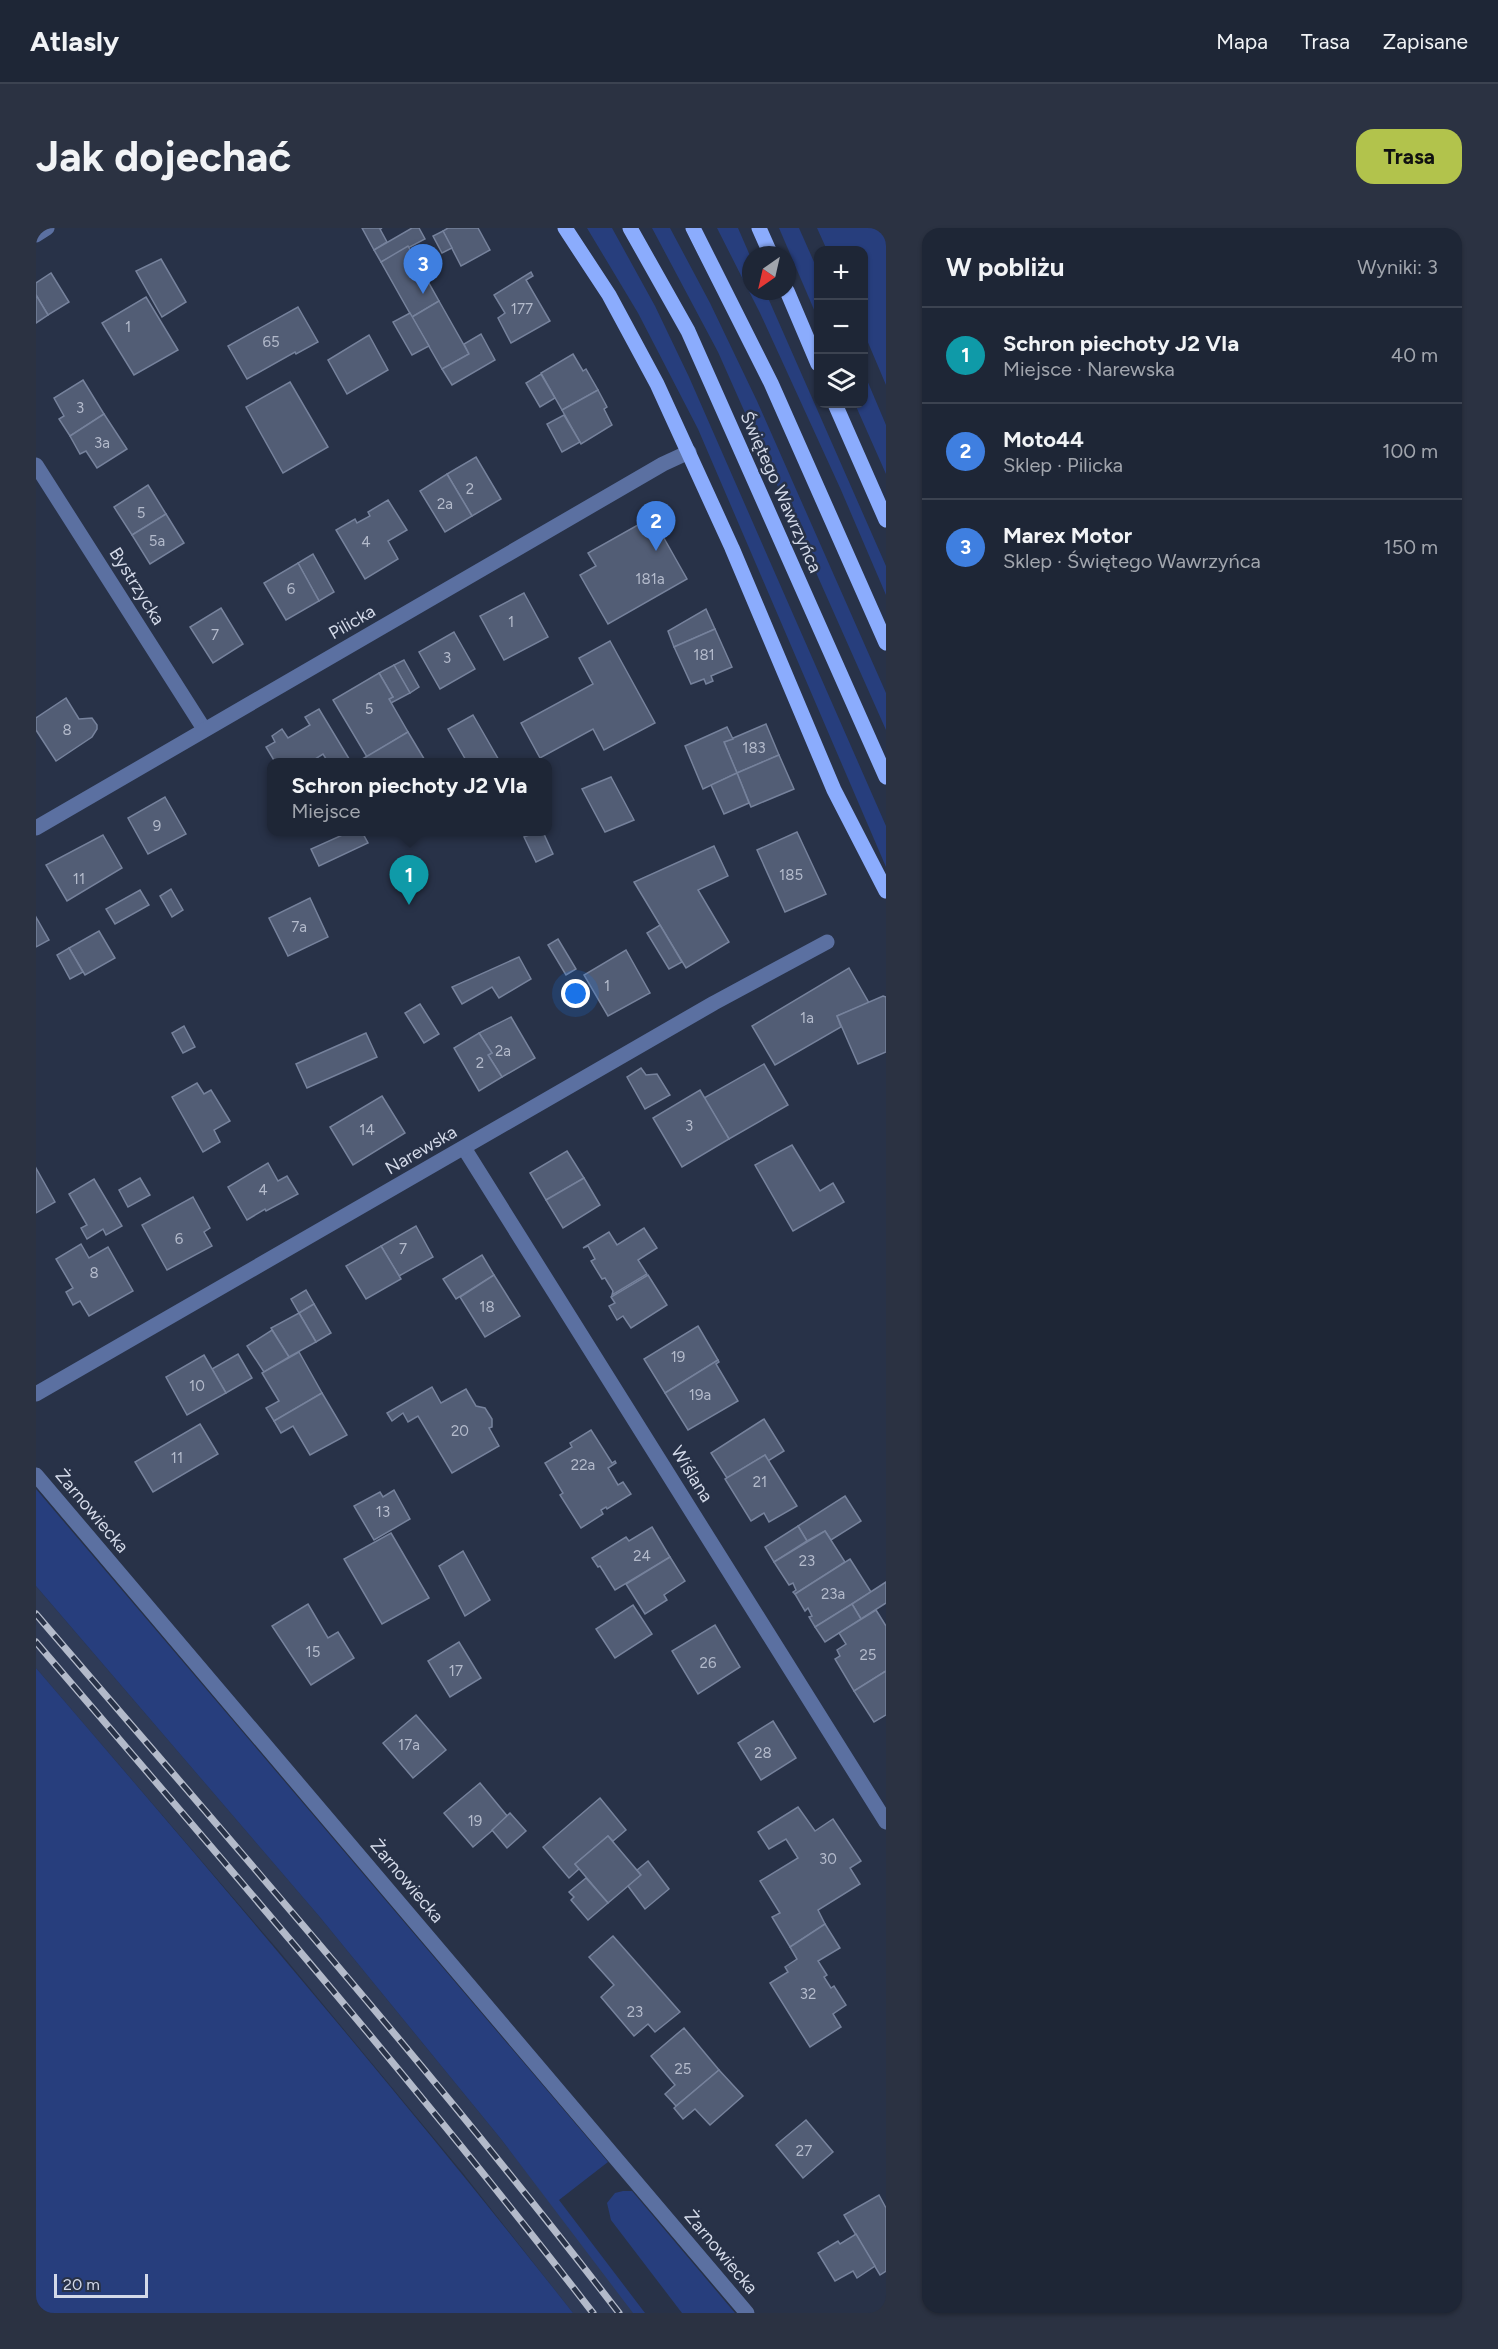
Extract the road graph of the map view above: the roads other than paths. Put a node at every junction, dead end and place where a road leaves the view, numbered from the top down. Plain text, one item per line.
1 (47, 228) edge
2 (565, 228) edge
3 (630, 228) edge
4 (693, 228) edge
5 (759, 228) edge
6 (36, 235) edge
7 (767, 246) edge
8 (791, 300) edge
9 (815, 354) edge
10 (838, 408) edge
11 (688, 452) junction
12 (36, 465) edge
13 (886, 520) edge
14 (886, 643) edge
15 (204, 729) junction
16 (886, 777) edge
17 (36, 828) edge
18 (874, 870) junction
19 (886, 891) edge
20 (886, 898) edge
21 (827, 942) dead end
22 (464, 1148) junction
23 (36, 1394) edge
24 (36, 1475) edge
25 (886, 1822) edge
26 (747, 2313) edge

1 - 6 street
2 - 11 main road
3 - 16 main road, Świętego Wawrzyńca
4 - 14 main road, Świętego Wawrzyńca
5 - 7 main road
8 - 9 main road
10 - 13 main road
11 - 15 street, Pilicka
11 - 18 main road
12 - 15 street, Bystrzycka
15 - 17 street, Pilicka
18 - 19 main road
18 - 20 street
21 - 22 street, Narewska
22 - 23 street, Narewska
22 - 25 street, Wiślana
24 - 26 street, Żarnowiecka

